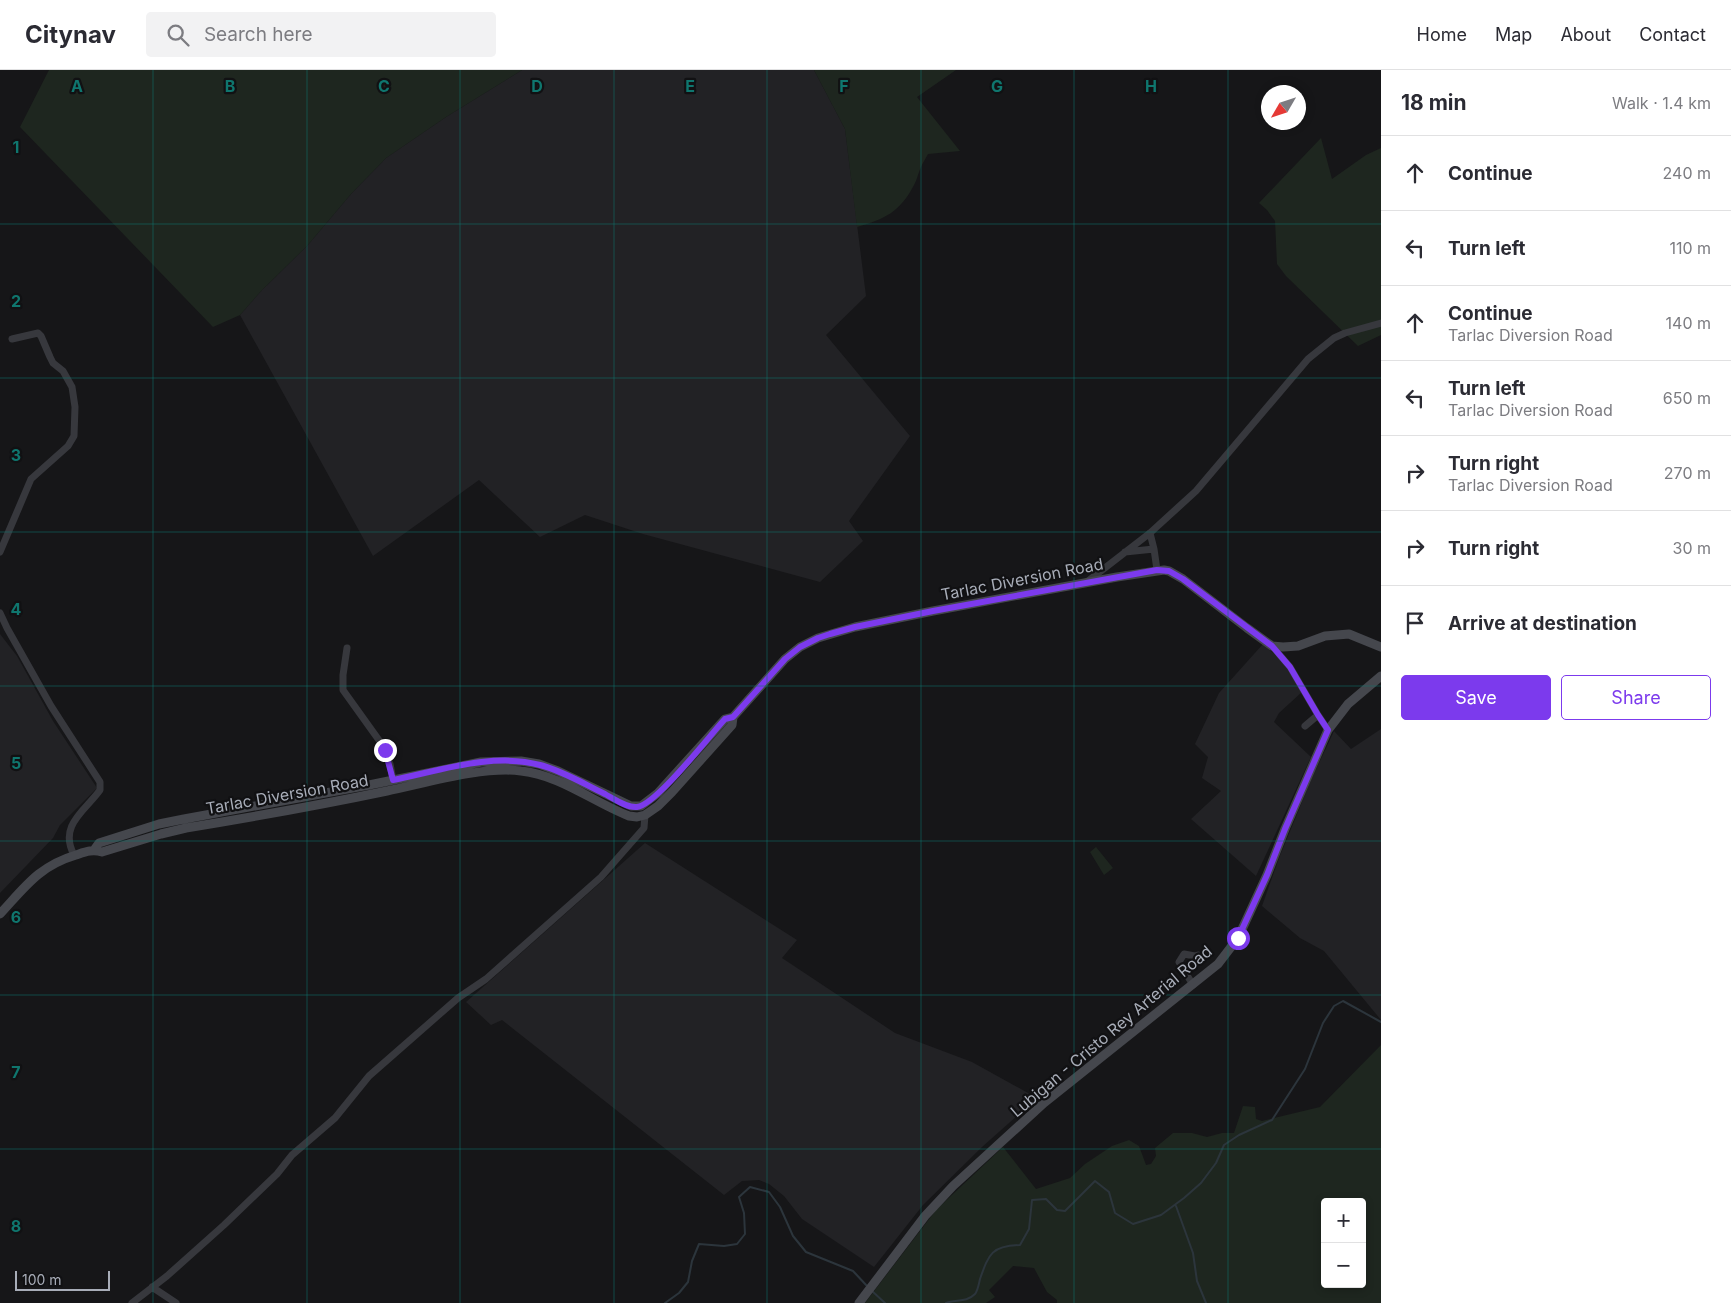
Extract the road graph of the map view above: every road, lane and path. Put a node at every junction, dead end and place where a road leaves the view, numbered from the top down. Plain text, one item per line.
1 (1381, 323) edge
2 (12, 339) dead end
3 (1150, 534) junction
4 (1154, 549) junction
5 (0, 552) edge
6 (1125, 552) junction
7 (1157, 570) junction
8 (1087, 582) junction
9 (0, 613) edge
10 (1272, 646) junction
11 (1381, 647) edge
12 (348, 648) dead end
13 (1381, 676) edge
14 (1318, 715) junction
15 (1305, 726) dead end
16 (1328, 730) junction
17 (393, 780) junction
18 (643, 810) junction
19 (94, 850) junction
20 (74, 855) junction
21 (0, 914) edge
22 (1198, 955) dead end
23 (1193, 985) junction
24 (152, 1287) junction
25 (132, 1303) edge
26 (176, 1303) edge
27 (859, 1303) edge

1 - 3 street
2 - 5 street
3 - 4 street
3 - 6 street
4 - 6 street
4 - 7 street
6 - 8 street
7 - 8 main road, Tarlac Diversion Road
7 - 10 main road, Tarlac Diversion Road
8 - 18 main road, Tarlac Diversion Road
9 - 20 street
10 - 11 main road
10 - 14 street
12 - 17 street
13 - 16 main road, Lubigan - Cristo Rey Arterial Road
14 - 15 street
14 - 16 street
16 - 23 main road, Lubigan - Cristo Rey Arterial Road
17 - 18 main road, Tarlac Diversion Road
17 - 19 main road, Tarlac Diversion Road
18 - 19 main road, Tarlac Diversion Road
18 - 24 street
19 - 20 main road, Tarlac Diversion Road
20 - 21 main road, Tarlac Diversion Road
22 - 23 street
23 - 27 main road, Lubigan - Cristo Rey Arterial Road
24 - 25 street
24 - 26 street

